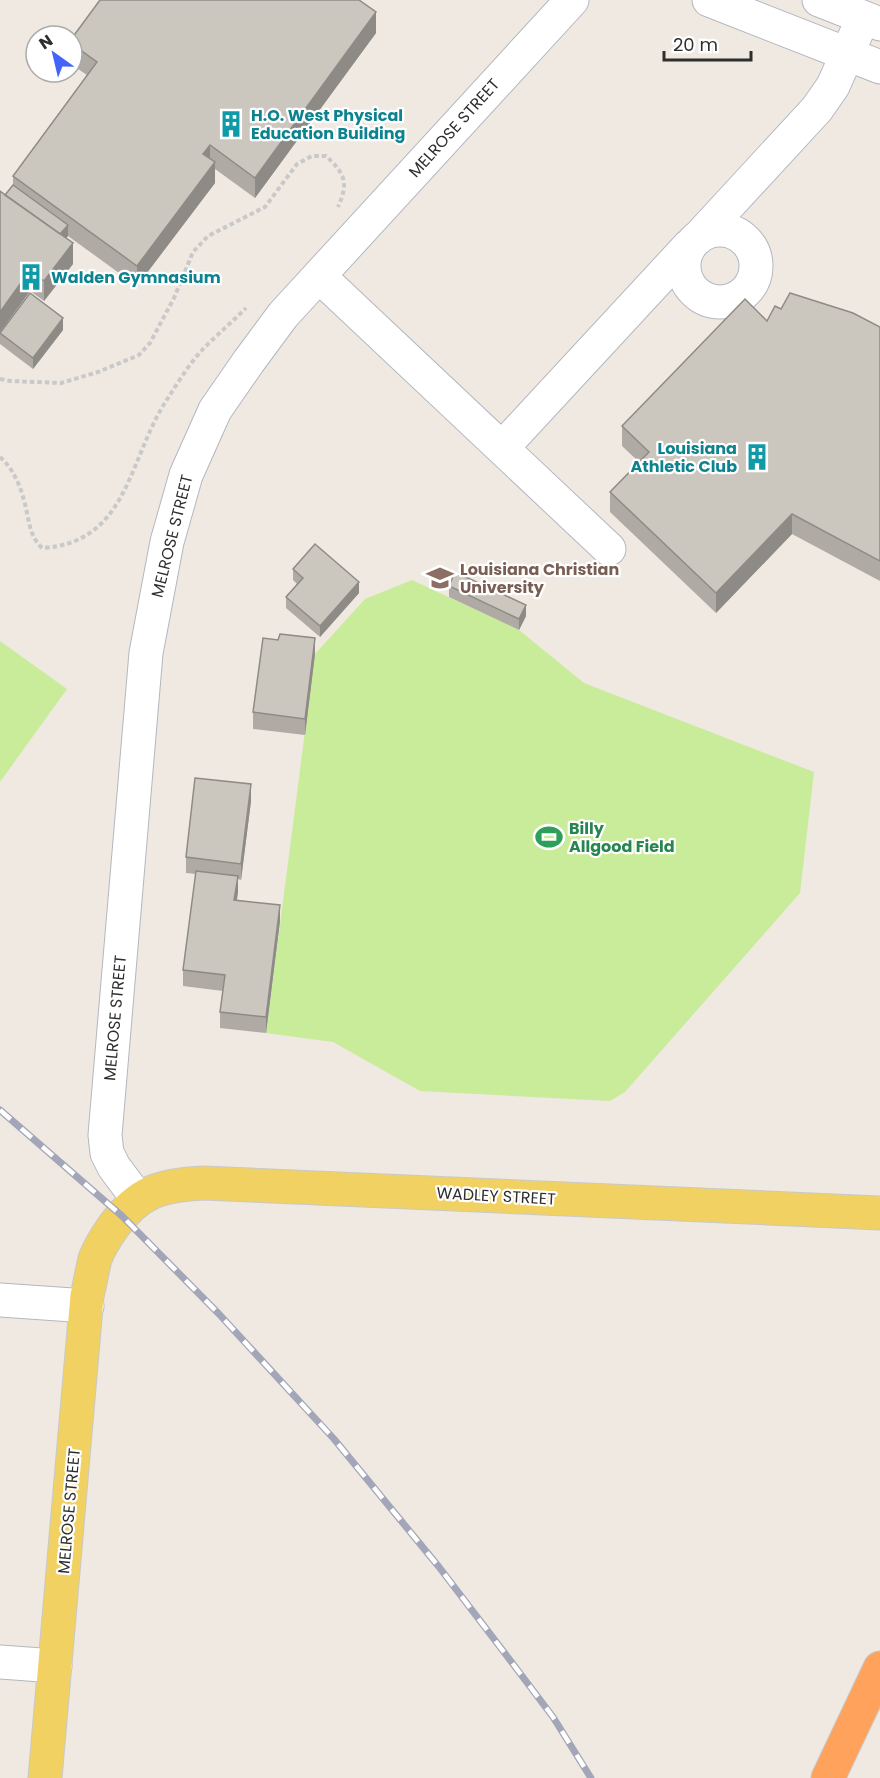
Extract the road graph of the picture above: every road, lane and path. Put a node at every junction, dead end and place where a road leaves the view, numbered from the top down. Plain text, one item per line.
1 (572, 0) edge
2 (710, 0) edge
3 (819, 0) edge
4 (872, 21) edge
5 (847, 55) junction
6 (880, 68) edge
7 (334, 215) dead end
8 (319, 276) junction
9 (251, 303) dead end
10 (0, 379) edge
11 (502, 448) junction
12 (0, 457) edge
13 (609, 549) dead end
14 (130, 1208) junction
15 (880, 1213) edge
16 (0, 1300) edge
17 (87, 1306) junction
18 (0, 1662) edge
19 (55, 1666) junction
20 (880, 1668) edge
21 (45, 1778) edge
22 (828, 1778) edge

1 - 8 street, MELROSE STREET
2 - 5 street
3 - 4 street
4 - 5 street
5 - 6 street
5 - 11 street
7 - 10 path
8 - 11 street
8 - 14 street, MELROSE STREET
9 - 12 path
11 - 13 street
14 - 15 main road, WADLEY STREET
14 - 17 main road, MELROSE STREET
16 - 17 street
17 - 19 main road, MELROSE STREET
18 - 19 street
19 - 21 main road, MELROSE STREET
20 - 22 highway

